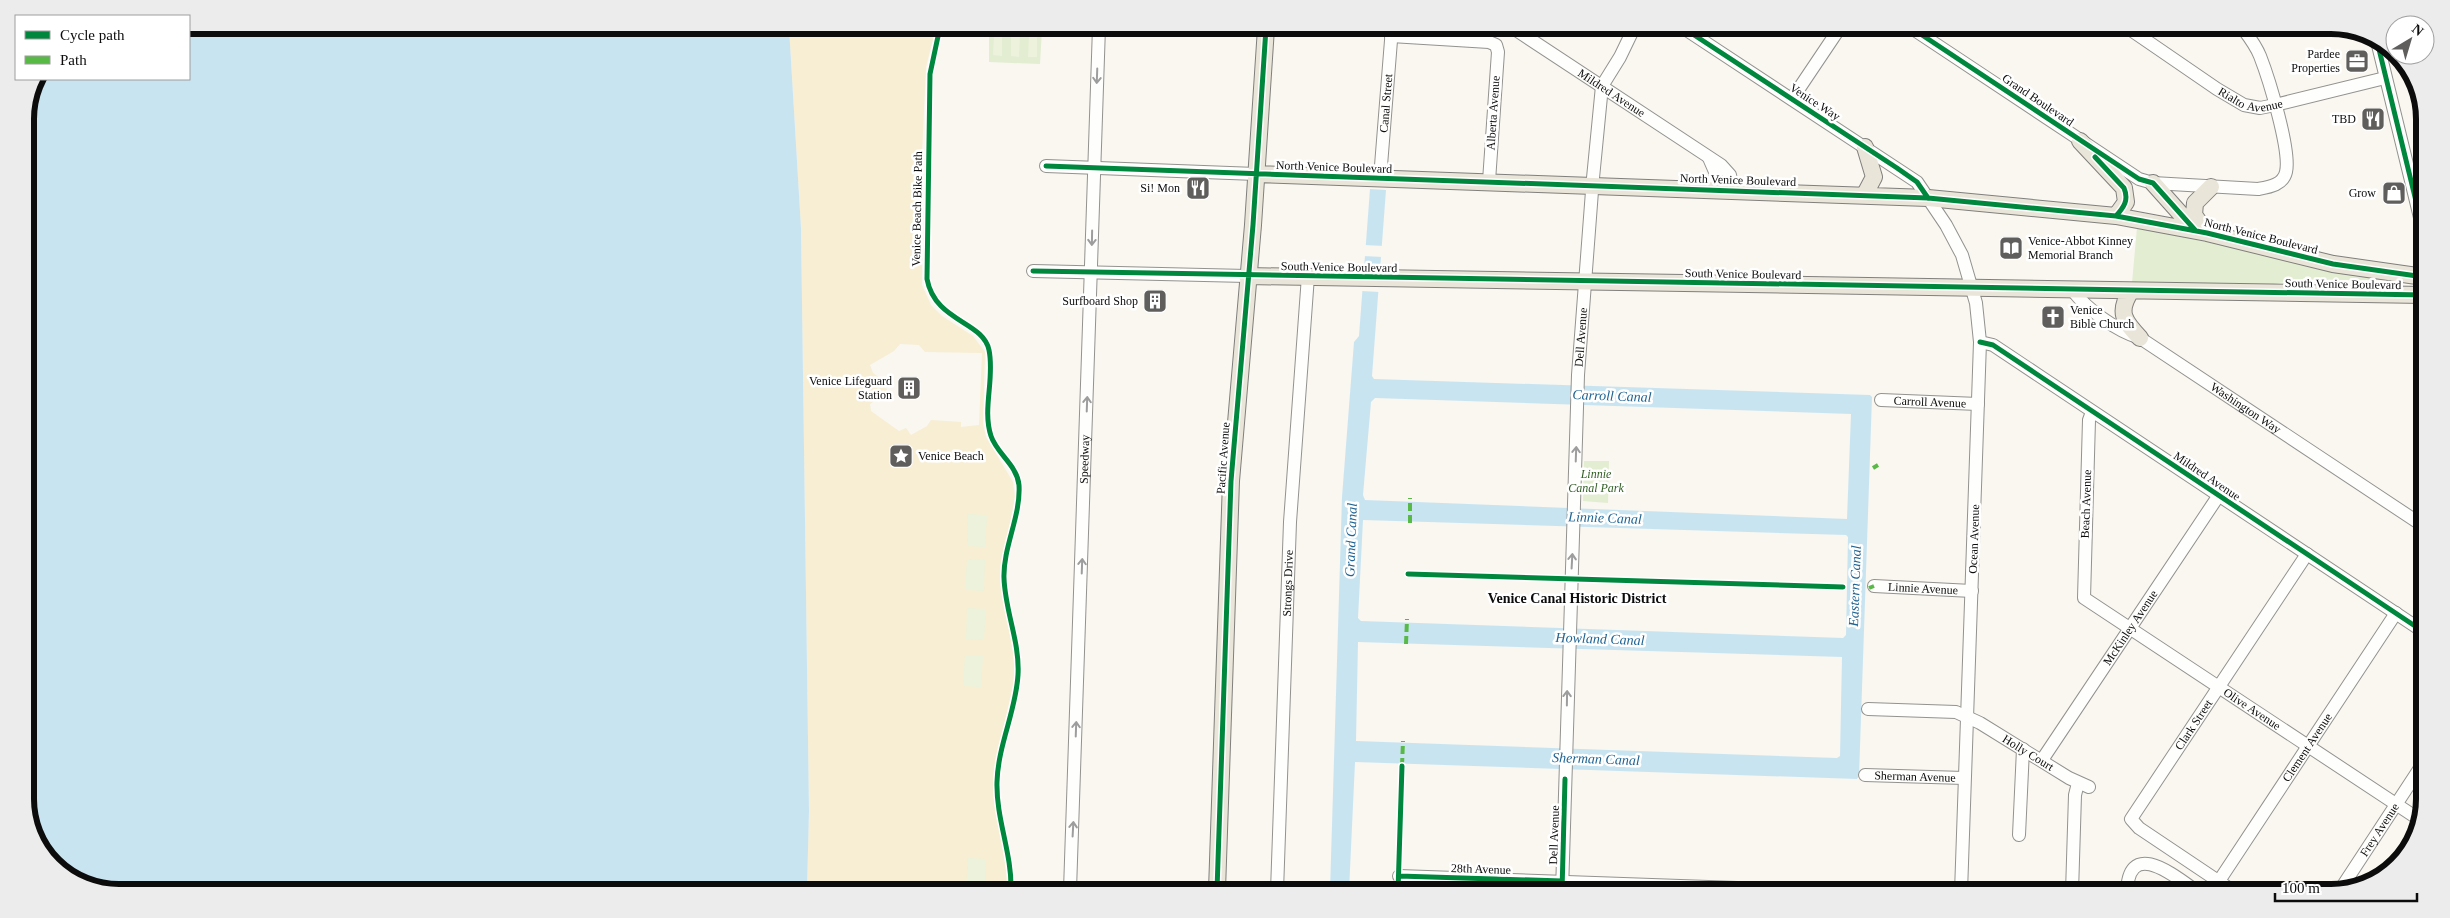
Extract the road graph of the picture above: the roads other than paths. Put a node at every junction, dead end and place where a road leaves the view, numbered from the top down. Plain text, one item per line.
1 (1099, 34) edge
2 (1266, 34) edge
3 (1392, 34) edge
4 (1411, 34) edge
5 (1522, 34) edge
6 (1631, 34) edge
7 (1694, 34) edge
8 (1836, 34) edge
9 (1920, 34) edge
10 (2137, 34) edge
11 (2246, 34) edge
12 (2379, 49) edge
13 (2385, 78) junction
14 (1602, 86) junction
15 (1792, 99) junction
16 (2275, 105) junction
17 (2080, 141) junction
18 (1865, 147) junction
19 (1709, 158) junction
20 (1046, 166) dead end
21 (1095, 168) junction
22 (1256, 174) junction
23 (1380, 178) junction
24 (1489, 181) junction
25 (2153, 184) junction
26 (1592, 186) junction
27 (2211, 187) junction
28 (1712, 190) junction
29 (1734, 190) junction
30 (1865, 194) junction
31 (1928, 198) junction
32 (2416, 202) edge
33 (2116, 216) junction
34 (2201, 232) junction
35 (1033, 271) dead end
36 (1092, 271) junction
37 (1247, 276) junction
38 (1308, 276) junction
39 (2416, 276) edge
40 (1585, 282) junction
41 (1973, 288) junction
42 (2072, 290) junction
43 (2131, 292) junction
44 (2416, 295) edge
45 (2140, 338) junction
46 (1980, 342) junction
47 (1881, 400) dead end
48 (1978, 404) junction
49 (2092, 412) junction
50 (2219, 495) junction
51 (2416, 521) edge
52 (2307, 554) junction
53 (1874, 586) dead end
54 (1972, 591) junction
55 (2084, 598) joint
56 (2396, 613) junction
57 (2416, 627) edge
58 (2129, 628) junction
59 (2219, 687) junction
60 (1868, 709) dead end
61 (1968, 717) junction
62 (2308, 746) junction
63 (2023, 748) junction
64 (2042, 760) junction
65 (2416, 774) edge
66 (1865, 775) dead end
67 (1964, 778) junction
68 (2396, 804) junction
69 (2415, 817) edge
70 (2019, 836) dead end
71 (1399, 876) dead end
72 (2219, 881) junction
73 (2344, 883) edge
74 (1070, 884) edge
75 (1217, 884) edge
76 (1277, 884) edge
77 (1447, 884) edge
78 (1562, 884) edge
79 (1961, 884) edge
80 (2072, 884) edge
81 (2127, 884) edge
82 (2186, 884) edge
83 (2223, 884) edge

1 -> 21 street, Speedway
2 - 22 main road, Pacific Avenue
3 - 23 street, Canal Street
4 - 24 street, Alberta Avenue
5 - 14 street, Mildred Avenue
6 - 14 street
7 - 15 street, Venice Way
8 - 15 street
9 - 17 street, Grand Boulevard
10 - 16 street, Rialto Avenue
11 - 16 street
12 - 13 street
13 - 16 street, Rialto Avenue
13 - 32 street
14 - 19 street, Mildred Avenue
14 - 26 street, Dell Avenue
15 - 18 street, Venice Way
16 - 27 street, Grand Boulevard
17 - 25 street, Grand Boulevard
17 - 33 main road
18 - 30 main road
18 - 31 street, Venice Way
19 - 28 street
19 - 29 street, Mildred Avenue
20 - 21 street, North Venice Boulevard
21 - 22 street, North Venice Boulevard
21 -> 36 street, Speedway
22 - 23 main road, North Venice Boulevard
22 - 37 main road, Pacific Avenue
23 - 24 main road, North Venice Boulevard
24 - 26 main road, North Venice Boulevard
25 - 27 street, Grand Boulevard
25 - 34 main road
26 - 28 main road, North Venice Boulevard
26 - 40 street, Dell Avenue
27 - 34 main road
28 - 29 main road, North Venice Boulevard
29 - 30 main road, North Venice Boulevard
30 - 31 main road, North Venice Boulevard
31 - 33 main road, North Venice Boulevard
31 - 41 street, Ocean Avenue
33 - 34 main road, North Venice Boulevard
34 - 39 main road, North Venice Boulevard
35 - 36 street, South Venice Boulevard
36 - 37 street, South Venice Boulevard
74 -> 36 street, Speedway
37 - 38 main road, South Venice Boulevard
37 - 75 main road, Pacific Avenue
38 - 40 main road, South Venice Boulevard
38 - 76 street, Strongs Drive
40 - 41 main road, South Venice Boulevard
78 -> 40 street, Dell Avenue
41 - 42 main road, South Venice Boulevard
41 - 46 street, Ocean Avenue
42 - 43 main road, South Venice Boulevard
42 - 45 street, Washington Way
43 - 44 main road, South Venice Boulevard
43 - 45 main road
45 - 51 street, Washington Way
46 - 48 street, Ocean Avenue
46 - 49 street, Mildred Avenue
47 - 48 street, Carroll Avenue
48 - 54 street, Ocean Avenue
49 - 50 street, Mildred Avenue
49 - 55 street, Beach Avenue
50 - 52 street, Mildred Avenue
50 - 58 street, McKinley Avenue
52 - 56 street, Mildred Avenue
52 - 59 street, Clark Street
53 - 54 street, Linnie Avenue
54 - 61 street, Ocean Avenue
55 - 58 street, Olive Avenue
56 - 57 street, Mildred Avenue
56 - 62 street, Clement Avenue
58 - 59 street, Olive Avenue
58 - 64 street, McKinley Avenue
59 - 62 street, Olive Avenue
59 - 72 street, Clark Street
60 - 61 street, Holly Court
61 - 63 street, Holly Court
61 - 67 street, Ocean Avenue
62 - 68 street, Olive Avenue
62 - 72 street, Clement Avenue
63 - 64 street, Holly Court
63 - 70 street
64 - 80 street, Holly Court
65 - 68 street, Frey Avenue
66 - 67 street, Sherman Avenue
67 - 79 street, Ocean Avenue
68 - 69 street, Olive Avenue
68 - 73 street, Frey Avenue
71 - 77 street, 28th Avenue
72 - 83 street
81 - 82 street

